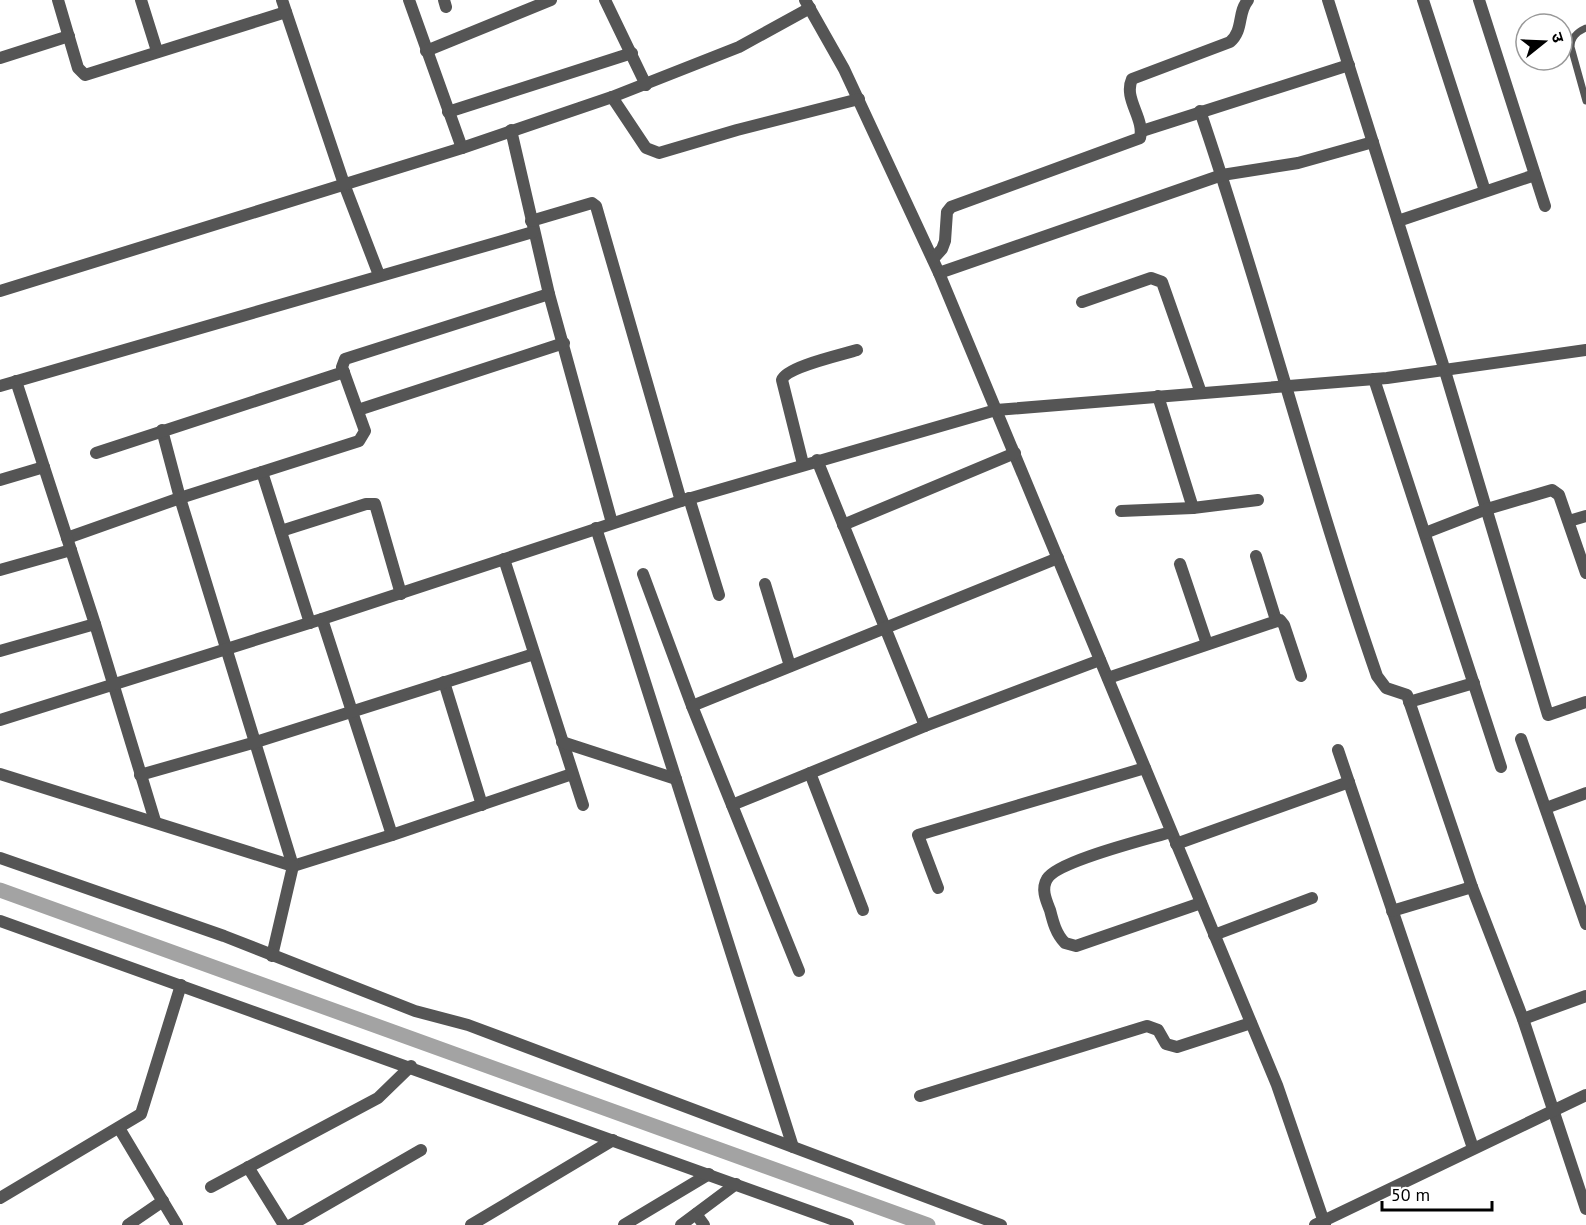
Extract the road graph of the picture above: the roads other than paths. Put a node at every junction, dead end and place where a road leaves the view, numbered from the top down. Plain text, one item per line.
1 (58, 0) edge
2 (141, 0) edge
3 (409, 0) edge
4 (550, 0) edge
5 (605, 0) edge
6 (1248, 0) edge
7 (1328, 0) edge
8 (1423, 0) edge
9 (1479, 0) edge
10 (807, 4) edge
11 (284, 6) edge
12 (1586, 28) edge
13 (69, 36) junction
14 (157, 51) junction
15 (426, 51) junction
16 (632, 53) junction
17 (0, 58) edge
18 (1349, 65) junction
19 (646, 85) junction
20 (612, 97) junction
21 (859, 99) junction
22 (1586, 101) edge
23 (1200, 111) junction
24 (448, 112) junction
25 (511, 130) junction
26 (1142, 131) junction
27 (1373, 142) junction
28 (462, 148) junction
29 (1222, 175) junction
30 (1535, 175) junction
31 (344, 184) junction
32 (1485, 192) junction
33 (1545, 206) dead end
34 (1398, 221) junction
35 (532, 226) junction
36 (933, 259) junction
37 (939, 273) junction
38 (379, 275) junction
39 (0, 291) edge
40 (549, 294) junction
41 (1082, 302) dead end
42 (564, 343) junction
43 (857, 350) dead end
44 (1586, 350) edge
45 (1445, 371) junction
46 (344, 372) junction
47 (1374, 379) junction
48 (16, 381) junction
49 (1286, 385) junction
50 (0, 386) edge
51 (1201, 393) junction
52 (1158, 396) junction
53 (358, 410) junction
54 (996, 410) junction
55 (162, 430) junction
56 (96, 453) dead end
57 (1015, 453) junction
58 (817, 460) junction
59 (803, 464) junction
60 (44, 467) junction
61 (262, 472) junction
62 (0, 480) edge
63 (180, 498) junction
64 (685, 499) junction
65 (1258, 500) dead end
66 (1193, 507) junction
67 (1487, 509) junction
68 (1121, 511) dead end
69 (1586, 516) edge
70 (1569, 521) junction
71 (612, 523) junction
72 (843, 525) junction
73 (597, 528) junction
74 (281, 531) junction
75 (1425, 533) junction
76 (69, 544) junction
77 (1256, 556) dead end
78 (1058, 558) junction
79 (504, 560) junction
80 (1180, 564) dead end
81 (0, 570) edge
82 (1586, 573) edge
83 (643, 574) dead end
84 (765, 584) dead end
85 (400, 594) junction
86 (719, 595) dead end
87 (1276, 620) junction
88 (316, 621) junction
89 (95, 624) junction
90 (885, 627) junction
91 (1207, 644) junction
92 (228, 648) junction
93 (0, 651) edge
94 (534, 654) junction
95 (1100, 660) junction
96 (790, 666) junction
97 (1301, 676) dead end
98 (1108, 678) junction
99 (444, 682) junction
100 (1474, 683) junction
101 (113, 685) junction
102 (1409, 702) junction
103 (1586, 702) edge
104 (692, 706) junction
105 (352, 712) junction
106 (0, 720) edge
107 (925, 726) junction
108 (1521, 738) dead end
109 (256, 742) junction
110 (562, 742) junction
111 (1338, 750) dead end
112 (1501, 767) dead end
113 (1145, 768) junction
114 (810, 773) junction
115 (0, 774) edge
116 (572, 774) junction
117 (140, 775) junction
118 (676, 779) junction
119 (1349, 782) junction
120 (1586, 793) edge
121 (482, 805) junction
122 (583, 805) dead end
123 (732, 805) junction
124 (1546, 808) junction
125 (154, 821) junction
126 (392, 836) junction
127 (1174, 838) junction
128 (0, 858) edge
129 (293, 866) junction
130 (1472, 887) junction
131 (938, 888) dead end
132 (1312, 898) dead end
133 (1201, 903) junction
134 (862, 910) dead end
135 (1392, 911) junction
136 (0, 921) edge
137 (1586, 924) edge
138 (1214, 935) junction
139 (272, 956) junction
140 (799, 971) dead end
141 (181, 985) junction
142 (1586, 996) edge
143 (1523, 1019) junction
144 (1251, 1023) junction
145 (411, 1066) junction
146 (1586, 1095) edge
147 (920, 1096) dead end
148 (1553, 1110) junction
149 (119, 1128) junction
150 (613, 1140) junction
151 (793, 1147) junction
152 (1473, 1148) junction
153 (421, 1150) dead end
154 (248, 1167) junction
155 (708, 1174) junction
156 (736, 1184) junction
157 (211, 1187) dead end
158 (0, 1198) edge
159 (163, 1201) junction
160 (1586, 1209) edge
161 (696, 1214) junction
162 (1321, 1224) edge
163 (128, 1225) edge
164 (177, 1225) edge
165 (284, 1225) edge
166 (291, 1225) edge
167 (471, 1225) edge
168 (624, 1225) edge
169 (681, 1225) edge
170 (704, 1225) edge
171 (848, 1225) edge
172 (1001, 1225) edge

1 - 13 street
2 - 14 street
3 - 15 street
4 - 15 street
5 - 16 street
6 - 26 street
7 - 18 street
8 - 32 street
9 - 30 street
10 - 19 street
10 - 21 street
11 - 14 street
11 - 31 street
12 - 22 lane
13 - 14 street
13 - 17 street
15 - 24 street
16 - 19 street
16 - 24 street
18 - 23 street
18 - 27 street
19 - 20 street
20 - 21 street
20 - 25 street
21 - 36 street
23 - 26 street
23 - 29 street
24 - 28 street
25 - 28 street
25 - 35 street
26 - 36 street
27 - 29 street
27 - 34 street
28 - 31 street
29 - 37 street
29 - 49 street
30 - 32 street
30 - 33 street
31 - 38 street
31 - 39 street
32 - 34 street
34 - 45 street
35 - 38 street
35 - 40 street
35 - 64 street
36 - 37 street
37 - 54 street
38 - 48 street
40 - 42 street
40 - 46 street
41 - 51 street
42 - 53 street
42 - 71 street
43 - 59 street
44 - 45 street
45 - 47 street
45 - 67 street
46 - 53 street
46 - 55 street
47 - 49 street
47 - 75 street
48 - 50 street
48 - 60 street
49 - 51 street
49 - 102 street
51 - 52 street
52 - 54 street
52 - 66 street
53 - 61 street
54 - 57 street
54 - 58 street
55 - 56 street
55 - 63 street
57 - 72 street
57 - 78 street
58 - 59 street
58 - 72 street
59 - 64 street
60 - 62 street
60 - 76 street
61 - 63 street
61 - 74 street
63 - 76 street
63 - 92 street
64 - 71 street
64 - 86 street
65 - 66 street
66 - 68 street
67 - 70 street
67 - 75 street
67 - 103 street
69 - 70 street
70 - 82 street
71 - 73 street
72 - 90 street
73 - 79 street
73 - 118 street
74 - 85 street
74 - 88 street
75 - 100 street
76 - 81 street
76 - 89 street
77 - 87 street
78 - 90 street
78 - 95 street
79 - 85 street
79 - 94 street
80 - 91 street
83 - 104 street
84 - 96 street
85 - 88 street
87 - 91 street
87 - 97 street
88 - 92 street
88 - 105 street
89 - 93 street
89 - 101 street
90 - 96 street
90 - 107 street
91 - 98 street
92 - 101 street
92 - 109 street
94 - 99 street
94 - 110 street
95 - 98 street
95 - 107 street
96 - 104 street
98 - 113 street
99 - 105 street
99 - 121 street
100 - 102 street
100 - 112 street
101 - 106 street
101 - 117 street
102 - 130 street
104 - 123 street
105 - 109 street
105 - 126 street
107 - 114 street
108 - 124 street
109 - 117 street
109 - 129 street
110 - 116 street
110 - 118 street
111 - 119 street
113 - 127 street
113 - 131 street
114 - 123 street
114 - 134 street
115 - 125 street
116 - 121 street
116 - 122 street
117 - 125 street
118 - 151 street
119 - 127 street
119 - 135 street
120 - 124 street
121 - 126 street
123 - 140 street
124 - 137 street
125 - 129 street
126 - 129 street
127 - 133 street
127 - 133 street
128 - 139 street
129 - 139 street
130 - 135 street
130 - 143 street
132 - 138 street
133 - 138 street
135 - 152 street
136 - 141 street
138 - 144 street
139 - 151 street
141 - 145 street
141 - 149 street
142 - 143 street
143 - 148 street
144 - 147 street
144 - 162 street
145 - 150 street
145 - 154 street
146 - 148 street
148 - 152 street
148 - 160 street
149 - 158 street
149 - 159 street
150 - 155 street
150 - 167 street
151 - 172 street
152 - 162 street
153 - 166 street
154 - 157 street
154 - 165 street
155 - 156 street
155 - 168 street
156 - 161 street
156 - 171 street
159 - 163 street
159 - 164 street
161 - 169 street
161 - 170 street

